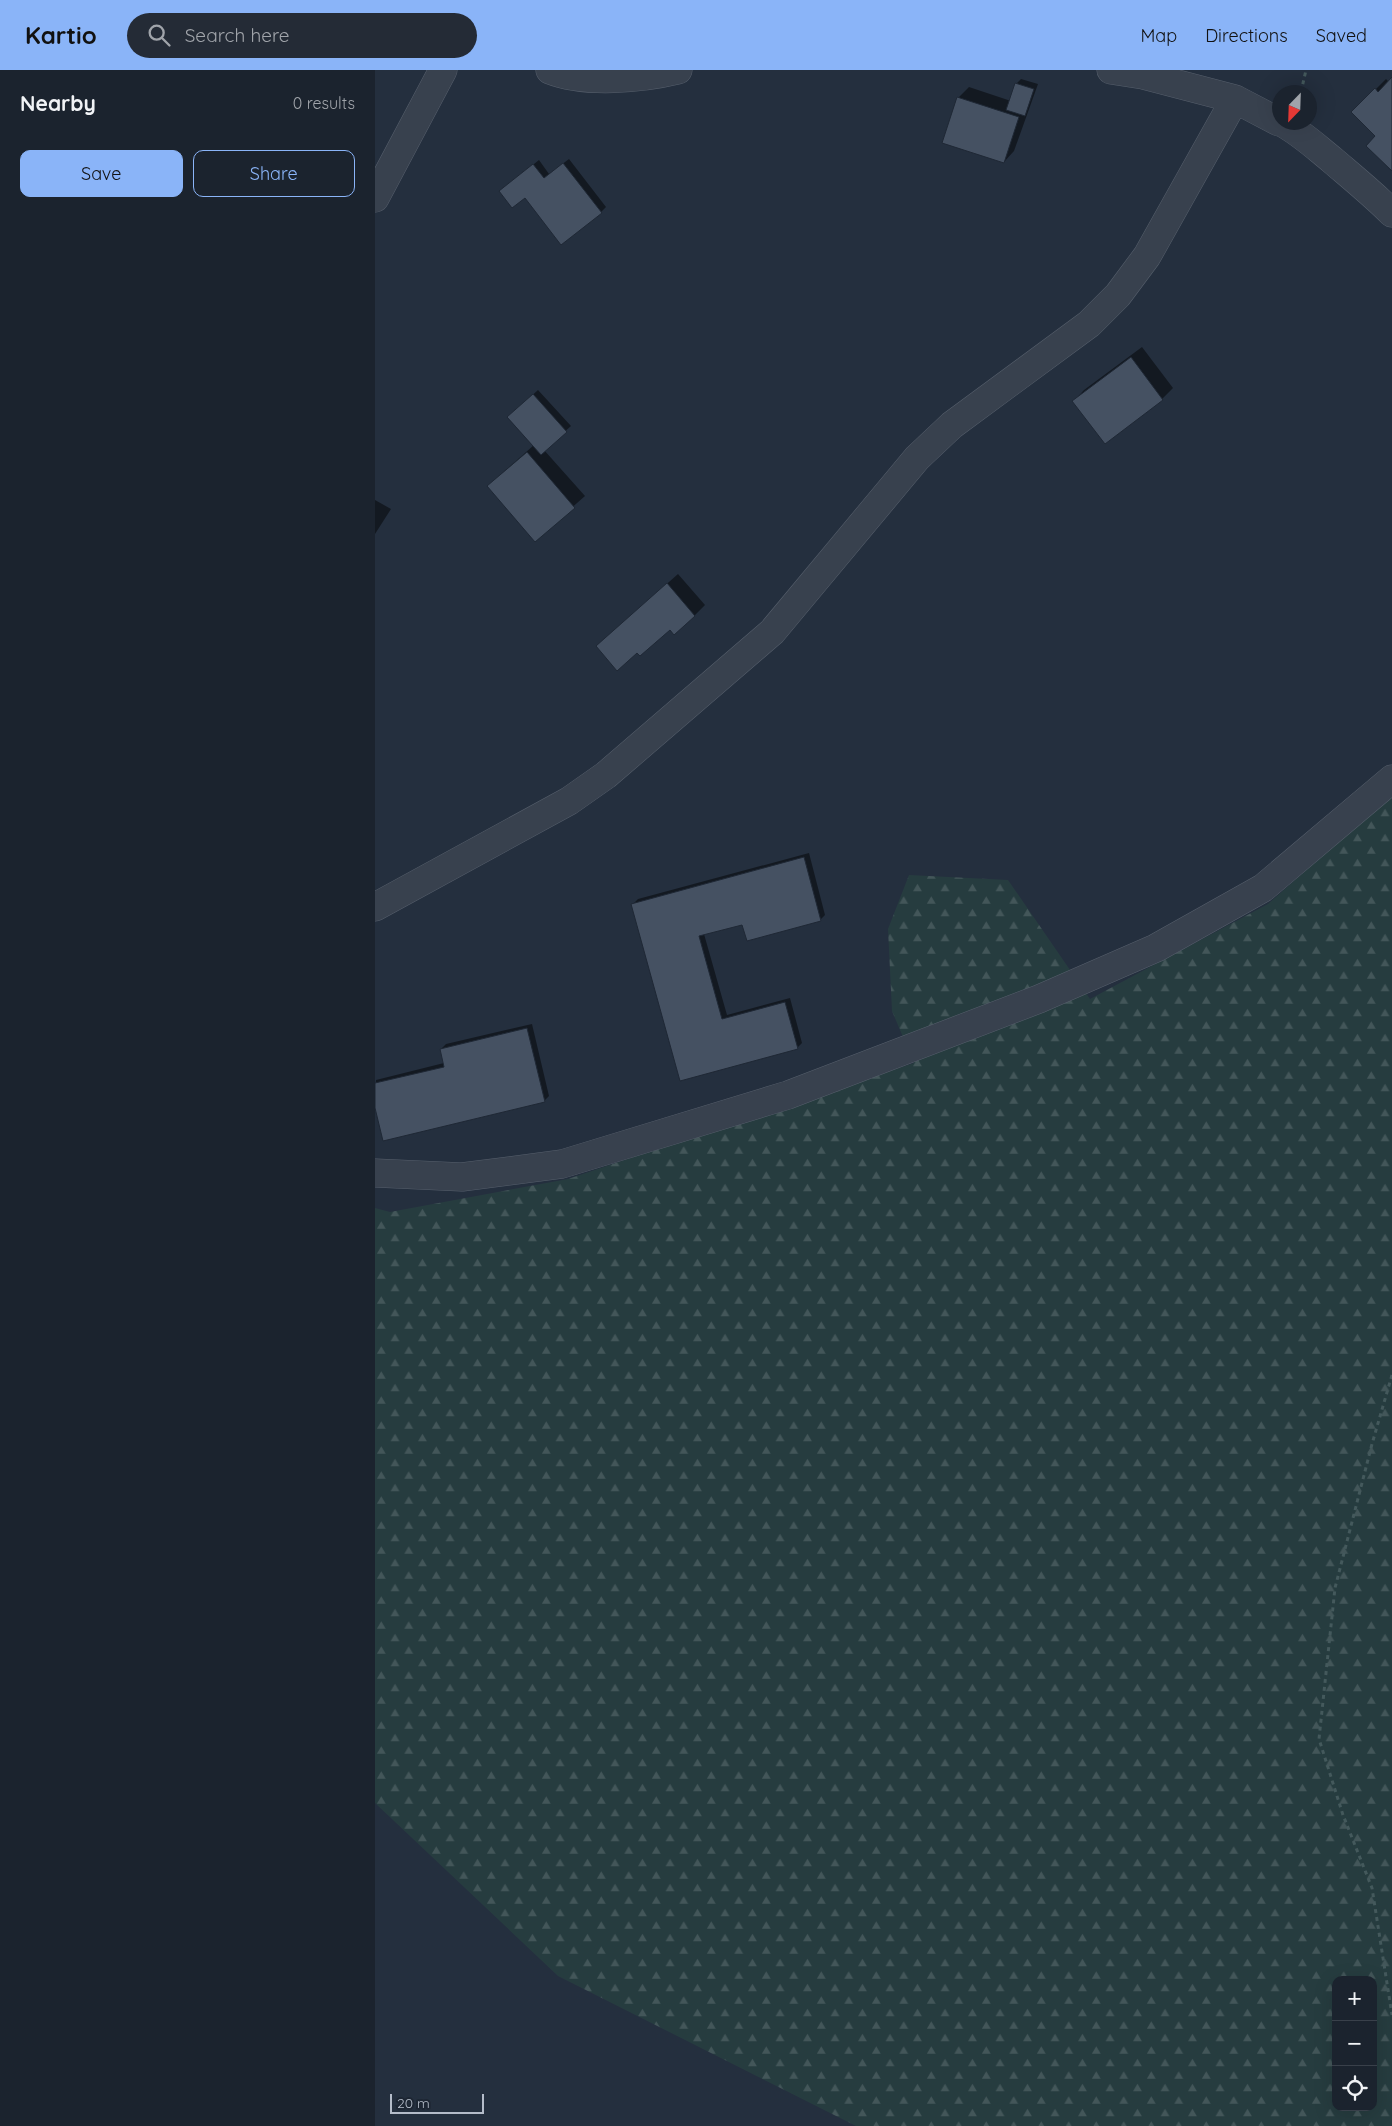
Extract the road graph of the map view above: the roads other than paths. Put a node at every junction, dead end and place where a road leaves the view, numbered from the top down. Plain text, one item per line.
1 (443, 70) edge
2 (550, 70) edge
3 (678, 70) edge
4 (1111, 70) edge
5 (1235, 99) junction
6 (1272, 118) edge
7 (1295, 130) edge
8 (375, 198) edge
9 (1392, 213) edge
10 (1392, 779) edge
11 (375, 908) edge
12 (375, 1173) edge

1 - 8 street
2 - 3 street
4 - 5 street
5 - 6 street
5 - 11 street
7 - 9 street
10 - 12 street

